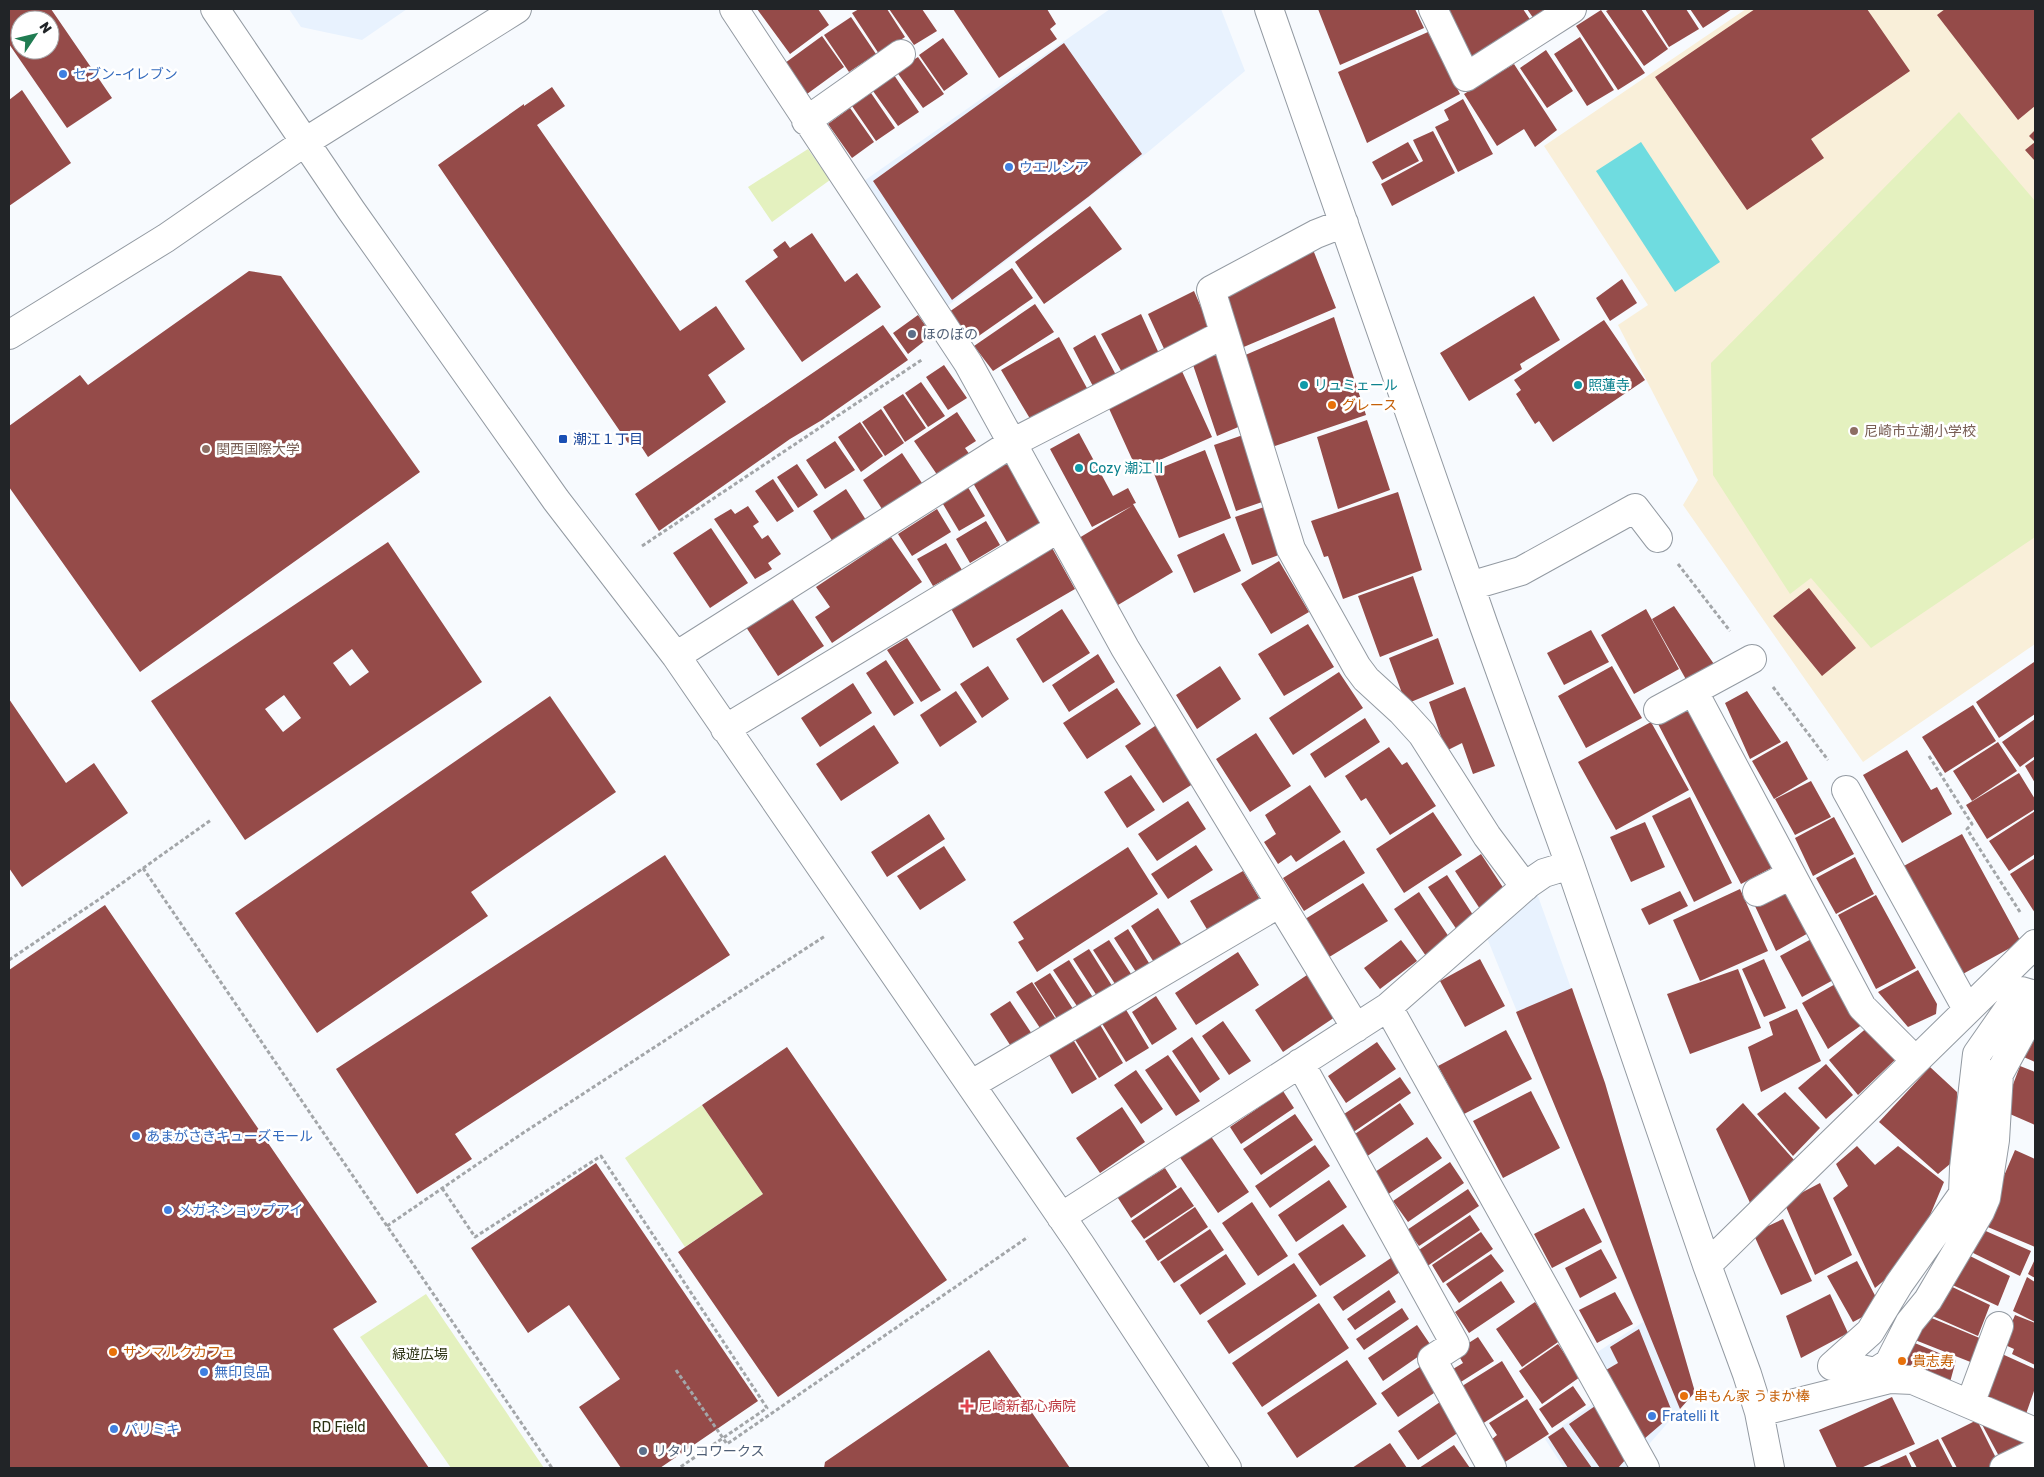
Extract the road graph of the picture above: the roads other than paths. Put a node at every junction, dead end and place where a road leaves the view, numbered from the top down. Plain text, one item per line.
1 (215, 9) edge
2 (517, 9) edge
3 (734, 9) edge
4 (1269, 9) edge
5 (1432, 9) edge
6 (1572, 9) edge
7 (901, 54) dead end
8 (806, 121) junction
9 (305, 142) junction
10 (1344, 223) junction
11 (11, 331) edge
12 (1224, 334) junction
13 (1012, 443) junction
14 (1059, 528) junction
15 (1658, 538) dead end
16 (1470, 586) junction
17 (676, 656) junction
18 (1752, 659) dead end
19 (1694, 692) junction
20 (1658, 710) dead end
21 (725, 729) junction
22 (1846, 790) dead end
23 (1570, 865) junction
24 (1792, 875) junction
25 (1526, 887) junction
26 (1756, 892) dead end
27 (1280, 903) junction
28 (2030, 931) edge
29 (2010, 968) junction
30 (2035, 988) edge
31 (2035, 995) edge
32 (1388, 1007) junction
33 (2035, 1008) edge
34 (1967, 1009) junction
35 (1356, 1028) junction
36 (1915, 1060) junction
37 (1300, 1063) junction
38 (972, 1084) junction
39 (1061, 1217) junction
40 (1707, 1265) junction
41 (1999, 1326) dead end
42 (1970, 1404) junction
43 (1759, 1412) junction
44 (2035, 1432) edge
45 (2035, 1453) edge
46 (1767, 1467) edge
47 (1227, 1468) edge
48 (1492, 1468) edge
49 (1645, 1468) edge
50 (2004, 1468) edge

1 - 9 street
2 - 9 street
3 - 8 street
4 - 10 street
5 - 6 street
7 - 8 street
8 - 13 street
9 - 11 street
9 - 17 street
10 - 12 street
10 - 16 street
12 - 13 street
12 - 25 street
13 - 14 street
13 - 17 street
14 - 21 street
14 - 27 street
15 - 16 street
16 - 23 street
17 - 21 street
18 - 19 street
19 - 20 street
19 - 24 street
21 - 38 street
22 - 34 street
23 - 25 street
23 - 40 street
24 - 26 street
24 - 36 street
25 - 32 street
27 - 35 street
27 - 38 street
28 - 29 street
29 - 30 street
29 - 34 street
31 - 33 street
32 - 35 street
32 - 49 street
34 - 36 street
35 - 37 street
36 - 40 street
37 - 39 street
37 - 48 street
38 - 39 street
39 - 47 street
40 - 43 street
41 - 42 street
42 - 43 street
42 - 44 street
43 - 46 street
45 - 50 street

